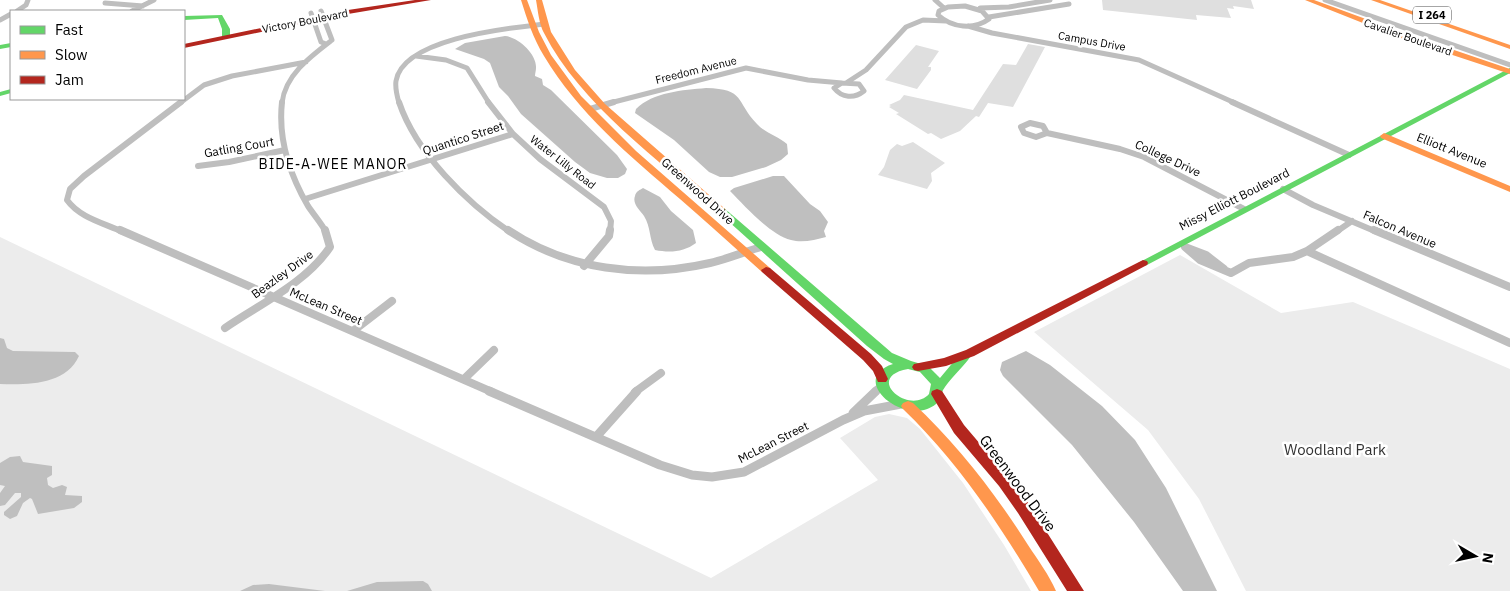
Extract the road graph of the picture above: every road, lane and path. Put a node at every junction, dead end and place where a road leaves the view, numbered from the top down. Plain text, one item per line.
1 (28, 0) edge
2 (154, 0) edge
3 (389, 0) edge
4 (428, 0) edge
5 (524, 0) edge
6 (539, 0) edge
7 (935, 0) edge
8 (948, 0) edge
9 (1050, 0) edge
10 (1308, 0) edge
11 (1325, 0) edge
12 (1369, 0) edge
13 (1374, 0) edge
14 (1388, 0) edge
15 (1396, 0) edge
16 (105, 3) dead end
17 (1070, 4) dead end
18 (143, 6) junction
19 (962, 6) junction
20 (973, 7) junction
21 (944, 8) junction
22 (18, 10) edge
23 (134, 10) edge
24 (939, 12) junction
25 (317, 15) junction
26 (185, 18) edge
27 (1424, 18) junction
28 (987, 20) junction
29 (946, 21) junction
30 (544, 24) junction
31 (532, 26) junction
32 (968, 26) junction
33 (1476, 30) junction
34 (902, 31) junction
35 (226, 33) junction
36 (1005, 35) junction
37 (185, 39) edge
38 (1510, 41) edge
39 (326, 44) junction
40 (185, 46) edge
41 (1510, 47) edge
42 (416, 56) junction
43 (306, 62) junction
44 (1509, 69) edge
45 (864, 74) junction
46 (808, 80) junction
47 (844, 83) junction
48 (862, 86) junction
49 (834, 88) junction
50 (185, 99) edge
51 (184, 100) edge
52 (602, 106) junction
53 (590, 109) junction
54 (1047, 133) dead end
55 (514, 134) junction
56 (1384, 136) junction
57 (285, 150) junction
58 (1348, 155) junction
59 (433, 160) junction
60 (198, 166) dead end
61 (1510, 188) edge
62 (1283, 189) junction
63 (305, 200) junction
64 (1244, 209) junction
65 (1352, 221) junction
66 (1182, 245) junction
67 (761, 247) junction
68 (1307, 251) junction
69 (746, 253) junction
70 (584, 266) junction
71 (1510, 287) edge
72 (271, 296) junction
73 (392, 301) dead end
74 (225, 328) dead end
75 (353, 331) junction
76 (1510, 343) edge
77 (494, 350) dead end
78 (970, 353) junction
79 (913, 366) junction
80 (661, 373) dead end
81 (464, 379) junction
82 (882, 382) junction
83 (938, 391) junction
84 (904, 405) junction
85 (843, 420) junction
86 (596, 437) junction
87 (1048, 591) edge
88 (1076, 591) edge

1 - 22 street
2 - 18 street
3 - 25 main road, Victory Boulevard
4 - 25 main road, Victory Boulevard
5 - 31 main road, Greenwood Drive
6 - 30 main road, Greenwood Drive
7 - 21 street
8 - 19 street
9 - 20 street
10 - 44 main road, Cavalier Boulevard
11 - 44 street, Cavalier Boulevard
12 - 27 main road
13 - 27 main road, I 264
14 - 33 main road, I 264
15 - 33 main road
16 - 18 street
17 - 28 street
18 - 23 street
19 - 20 street
19 - 21 street
20 - 28 street, Campus Drive
21 - 24 street
24 - 29 street
24 - 34 street, Freedom Avenue
25 - 35 main road, Victory Boulevard
25 - 39 street
25 - 39 street
26 - 35 main road
27 - 41 main road, I 264
28 - 32 street
28 - 36 street, Campus Drive
29 - 32 street, Freedom Avenue
29 - 34 street, Freedom Avenue
30 - 31 street
30 - 52 main road, Greenwood Drive
31 - 42 street
31 - 53 main road, Greenwood Drive
32 - 36 street, Campus Drive
33 - 38 main road, I 264
34 - 45 street, Freedom Avenue
35 - 37 main road, Victory Boulevard
35 - 40 main road, Victory Boulevard
36 - 58 street, Campus Drive
39 - 43 street, Beazley Drive
42 - 55 street, Water Lilly Road
42 - 59 street
43 - 50 street, McLean Street
43 - 57 street, Beazley Drive
44 - 56 main road, Missy Elliott Boulevard
45 - 47 street, Freedom Avenue
45 - 48 street
46 - 47 street, Freedom Avenue
46 - 49 street, Freedom Avenue
46 - 52 street, Freedom Avenue
47 - 48 street, Freedom Avenue
47 - 49 street, Freedom Avenue
48 - 49 street, Freedom Avenue
51 - 72 street, McLean Street
52 - 53 street, Freedom Avenue
52 - 67 main road, Greenwood Drive
53 - 69 main road, Greenwood Drive
54 - 64 street, College Drive
55 - 59 street, Quantico Street
55 - 70 street, Water Lilly Road
56 - 58 main road, Missy Elliott Boulevard
56 - 61 main road, Elliott Avenue
57 - 60 street, Gatling Court
57 - 63 street, Beazley Drive
58 - 62 main road, Missy Elliott Boulevard
59 - 63 street, Quantico Street
59 - 70 street
62 - 64 main road, Missy Elliott Boulevard
62 - 65 street, Falcon Avenue
63 - 72 street, Beazley Drive
64 - 66 main road, Missy Elliott Boulevard
65 - 68 street
65 - 71 street, Falcon Avenue
66 - 68 street
66 - 78 main road, Missy Elliott Boulevard
67 - 69 street
67 - 79 main road, Greenwood Drive
68 - 76 street
69 - 70 street
69 - 82 main road, Greenwood Drive
72 - 74 street, Beazley Drive
72 - 75 street, McLean Street
73 - 75 street
75 - 81 street, McLean Street
77 - 81 street
78 - 79 main road, Missy Elliott Boulevard
78 - 83 main road, Missy Elliott Boulevard
79 - 82 main road
79 - 83 main road
80 - 86 street
81 - 86 street, McLean Street
82 - 84 main road
82 - 85 street, McLean Street
83 - 84 main road
83 - 88 main road, Greenwood Drive
84 - 85 street, McLean Street
84 - 87 main road
85 - 86 street, McLean Street

